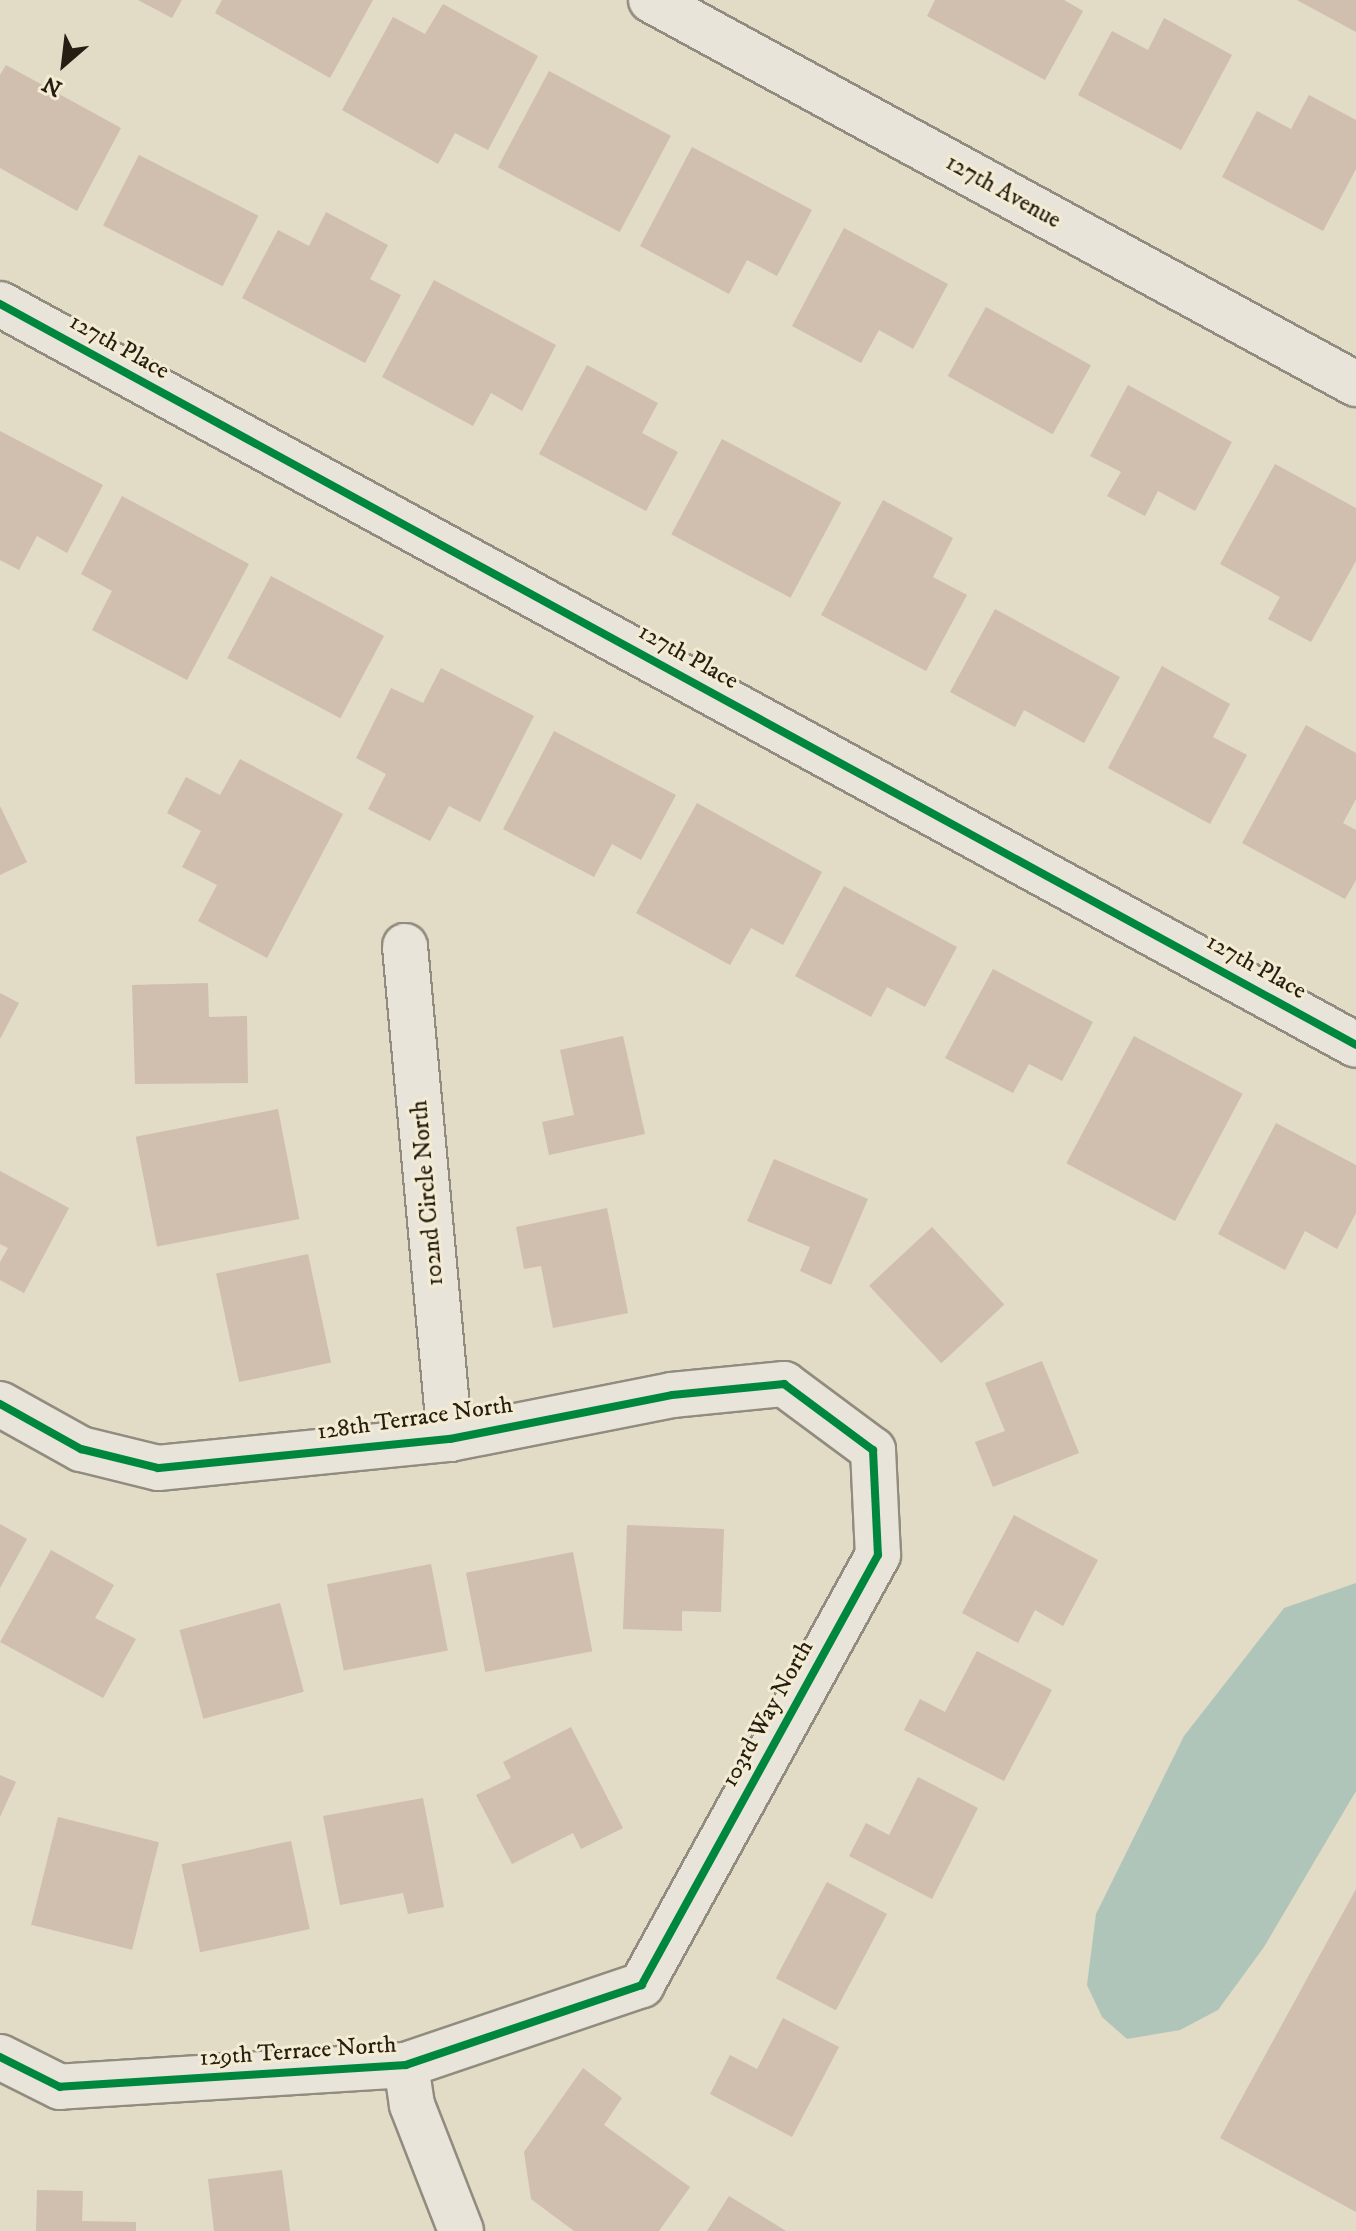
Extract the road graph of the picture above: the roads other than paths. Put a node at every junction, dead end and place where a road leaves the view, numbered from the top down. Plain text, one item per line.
1 (651, 0) edge
2 (0, 304) edge
3 (1356, 384) edge
4 (405, 946) dead end
5 (1356, 1045) edge
6 (0, 1404) edge
7 (450, 1439) junction
8 (873, 1450) joint
9 (642, 1985) joint
10 (0, 2057) edge
11 (406, 2065) junction
12 (461, 2231) edge

1 - 3 street, 127th Avenue
2 - 5 street, 127th Place
4 - 7 street, 102nd Circle North
6 - 7 street, 128th Terrace North
7 - 8 street, 128th Terrace North
8 - 9 street, 103rd Way North
9 - 11 street, 129th Terrace North
10 - 11 street, 129th Terrace North
11 - 12 street

